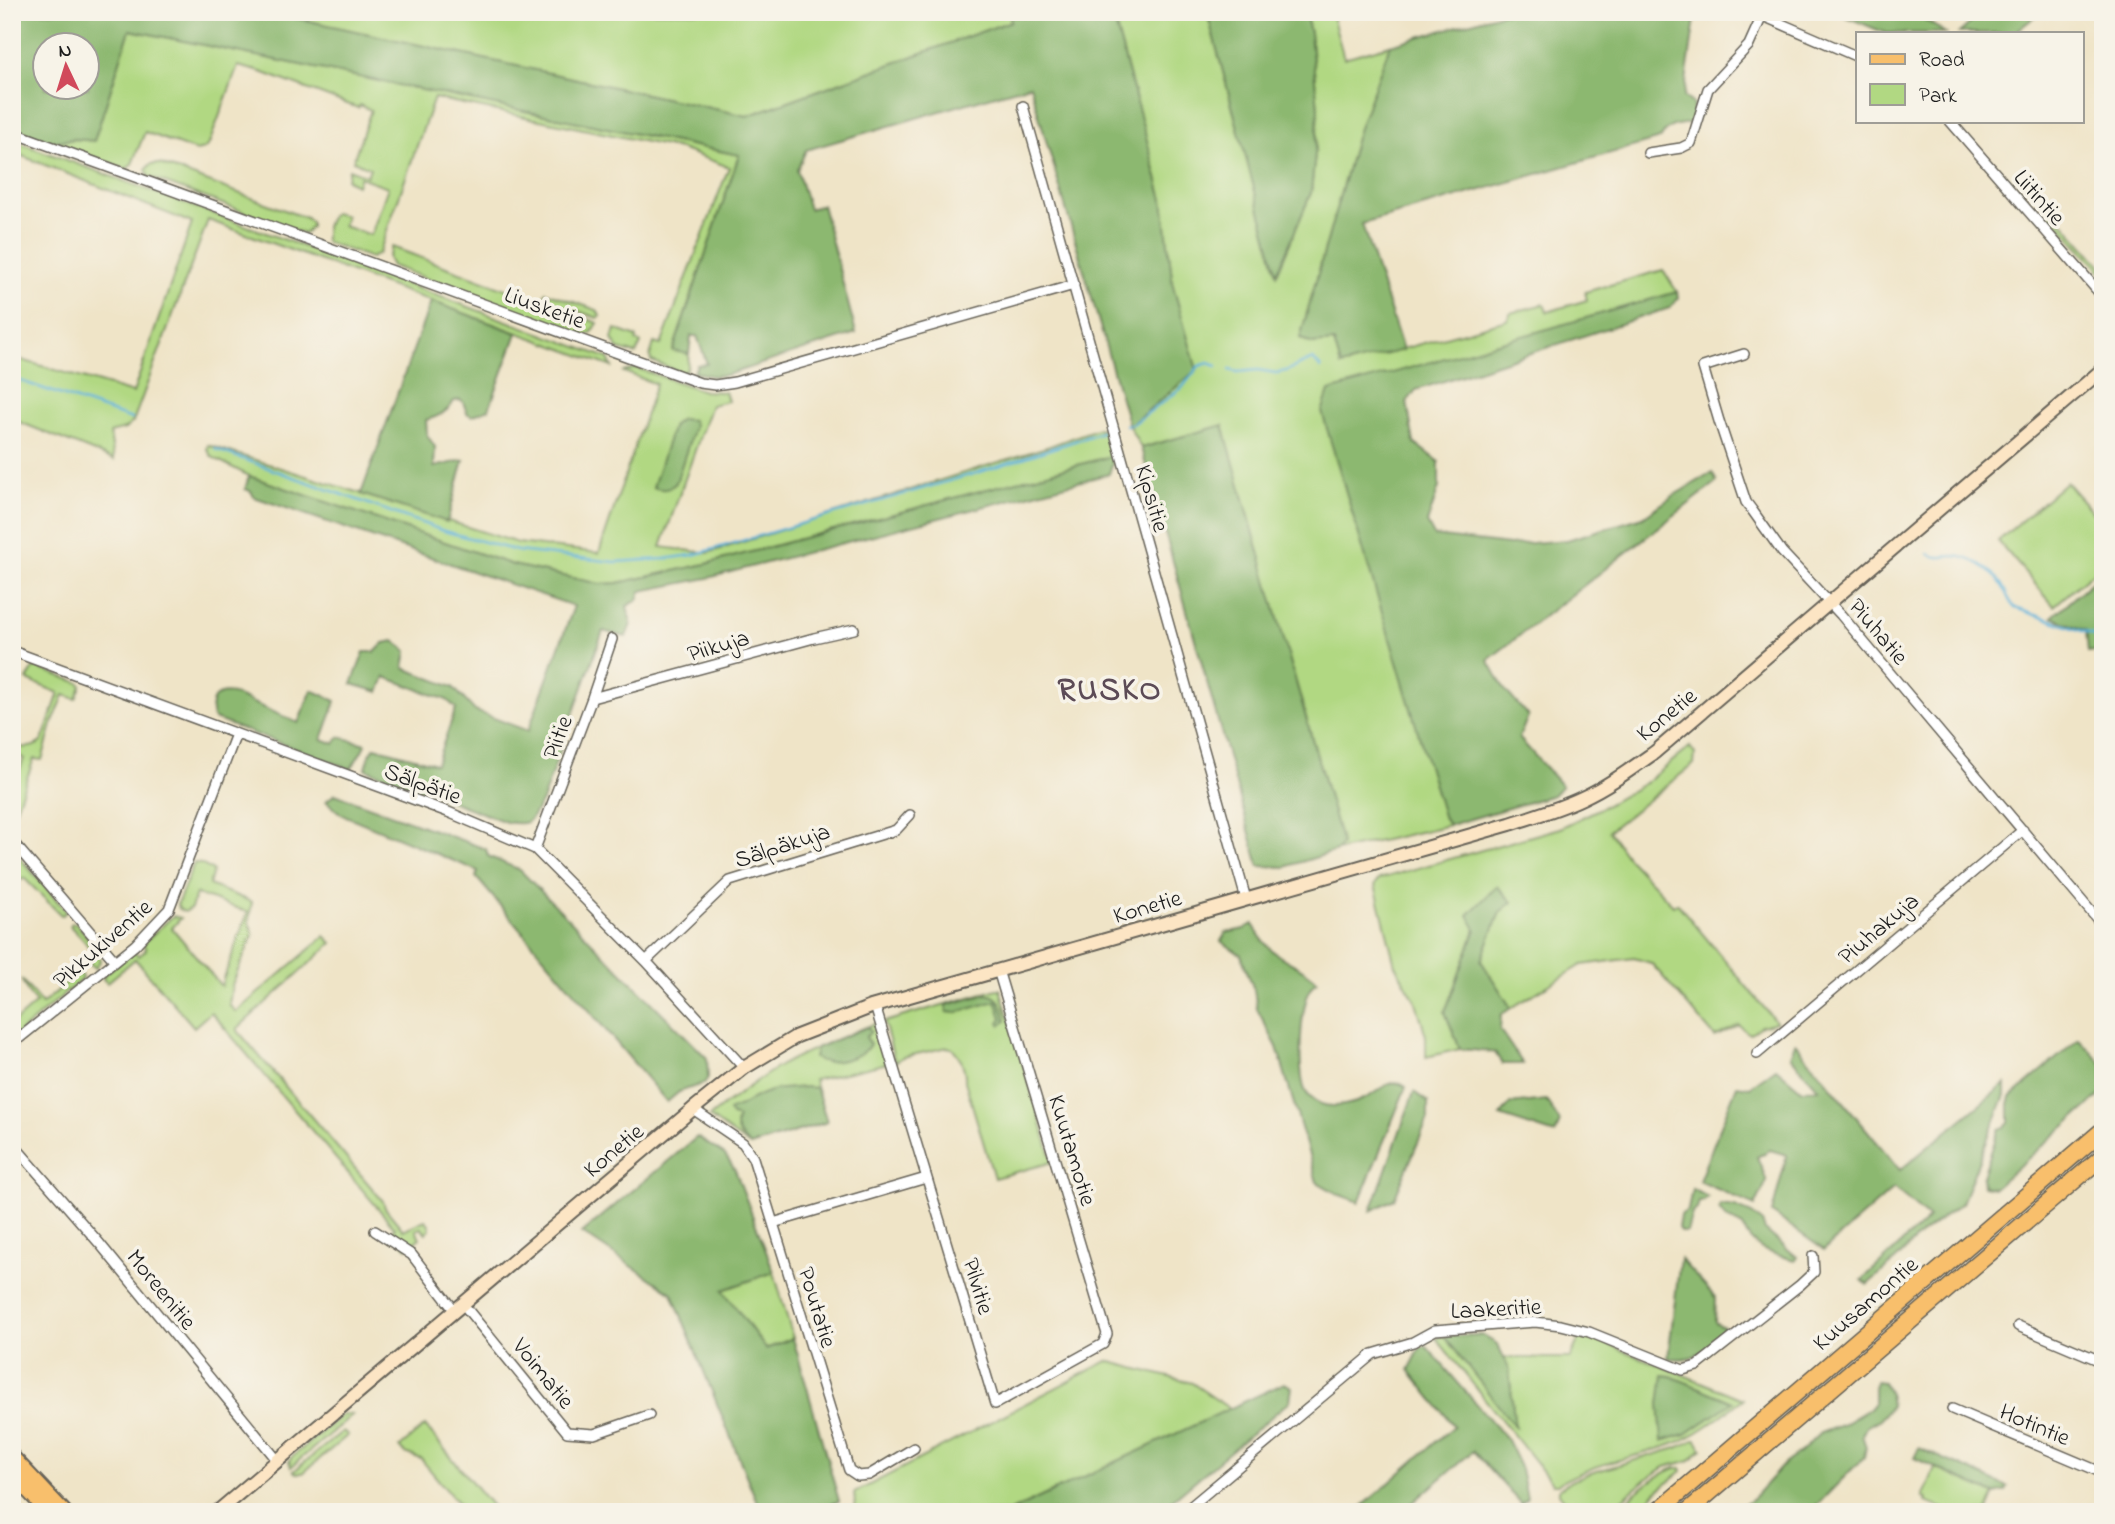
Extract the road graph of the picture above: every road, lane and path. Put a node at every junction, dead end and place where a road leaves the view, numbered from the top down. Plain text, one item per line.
1 (1758, 14) edge
2 (1856, 56) edge
3 (1023, 106) dead end
4 (1951, 122) edge
5 (12, 132) edge
6 (1648, 153) dead end
7 (1074, 285) junction
8 (2103, 298) edge
9 (1744, 354) dead end
10 (2103, 369) edge
11 (1830, 604) junction
12 (854, 629) dead end
13 (612, 639) dead end
14 (12, 651) edge
15 (592, 698) junction
16 (236, 734) junction
17 (910, 815) dead end
18 (2022, 830) junction
19 (12, 841) edge
20 (535, 849) junction
21 (1246, 900) junction
22 (2103, 926) edge
23 (115, 961) junction
24 (646, 961) junction
25 (998, 970) junction
26 (875, 1006) junction
27 (12, 1044) edge
28 (1757, 1054) dead end
29 (744, 1068) junction
30 (693, 1108) junction
31 (2103, 1130) edge
32 (12, 1143) edge
33 (2103, 1156) edge
34 (926, 1178) junction
35 (773, 1223) junction
36 (375, 1231) dead end
37 (1813, 1256) dead end
38 (459, 1307) junction
39 (2018, 1326) dead end
40 (2103, 1362) edge
41 (995, 1404) joint
42 (1952, 1409) dead end
43 (649, 1415) dead end
44 (914, 1448) dead end
45 (12, 1457) edge
46 (278, 1461) junction
47 (12, 1473) edge
48 (2103, 1473) edge
49 (48, 1512) edge
50 (64, 1512) edge
51 (217, 1512) edge
52 (1184, 1512) edge
53 (1657, 1512) edge
54 (1687, 1512) edge

1 - 2 street
1 - 6 street
3 - 7 street, Kipsitie
4 - 8 street, Liitintie
5 - 7 street, Liusketie
7 - 21 street, Kipsitie
9 - 11 street, Piuhatie
10 - 11 street, Konetie
11 - 18 street, Piuhatie
11 - 21 street, Konetie
12 - 15 street, Piikuja
13 - 15 street, Piitie
14 - 16 street, Sälpätie
15 - 20 street, Piitie
16 - 20 street, Sälpätie
16 - 23 street, Pikkukiventie
17 - 24 street, Sälpäkuja
18 - 22 street, Piuhatie
18 - 28 street, Piuhakuja
19 - 23 street
20 - 24 street, Sälpätie
21 - 25 street, Konetie
23 - 27 street, Pikkukiventie
24 - 29 street, Sälpätie
25 - 26 street, Konetie
25 - 41 street, Kuutamotie
26 - 29 street, Konetie
26 - 34 street, Pilvitie
29 - 30 street, Konetie
30 - 35 street, Poutatie
30 - 38 street, Konetie
31 - 53 highway, Kuusamontie
32 - 46 street, Moreenitie
33 - 54 highway, Kuusamontie
34 - 35 street
34 - 41 street, Pilvitie
35 - 44 street, Poutatie
36 - 38 street, Voimatie
37 - 52 street, Laakeritie
38 - 43 street, Voimatie
38 - 46 street, Konetie
39 - 40 street
42 - 48 street, Hotintie
45 - 50 main road
46 - 51 street, Konetie
47 - 49 main road

